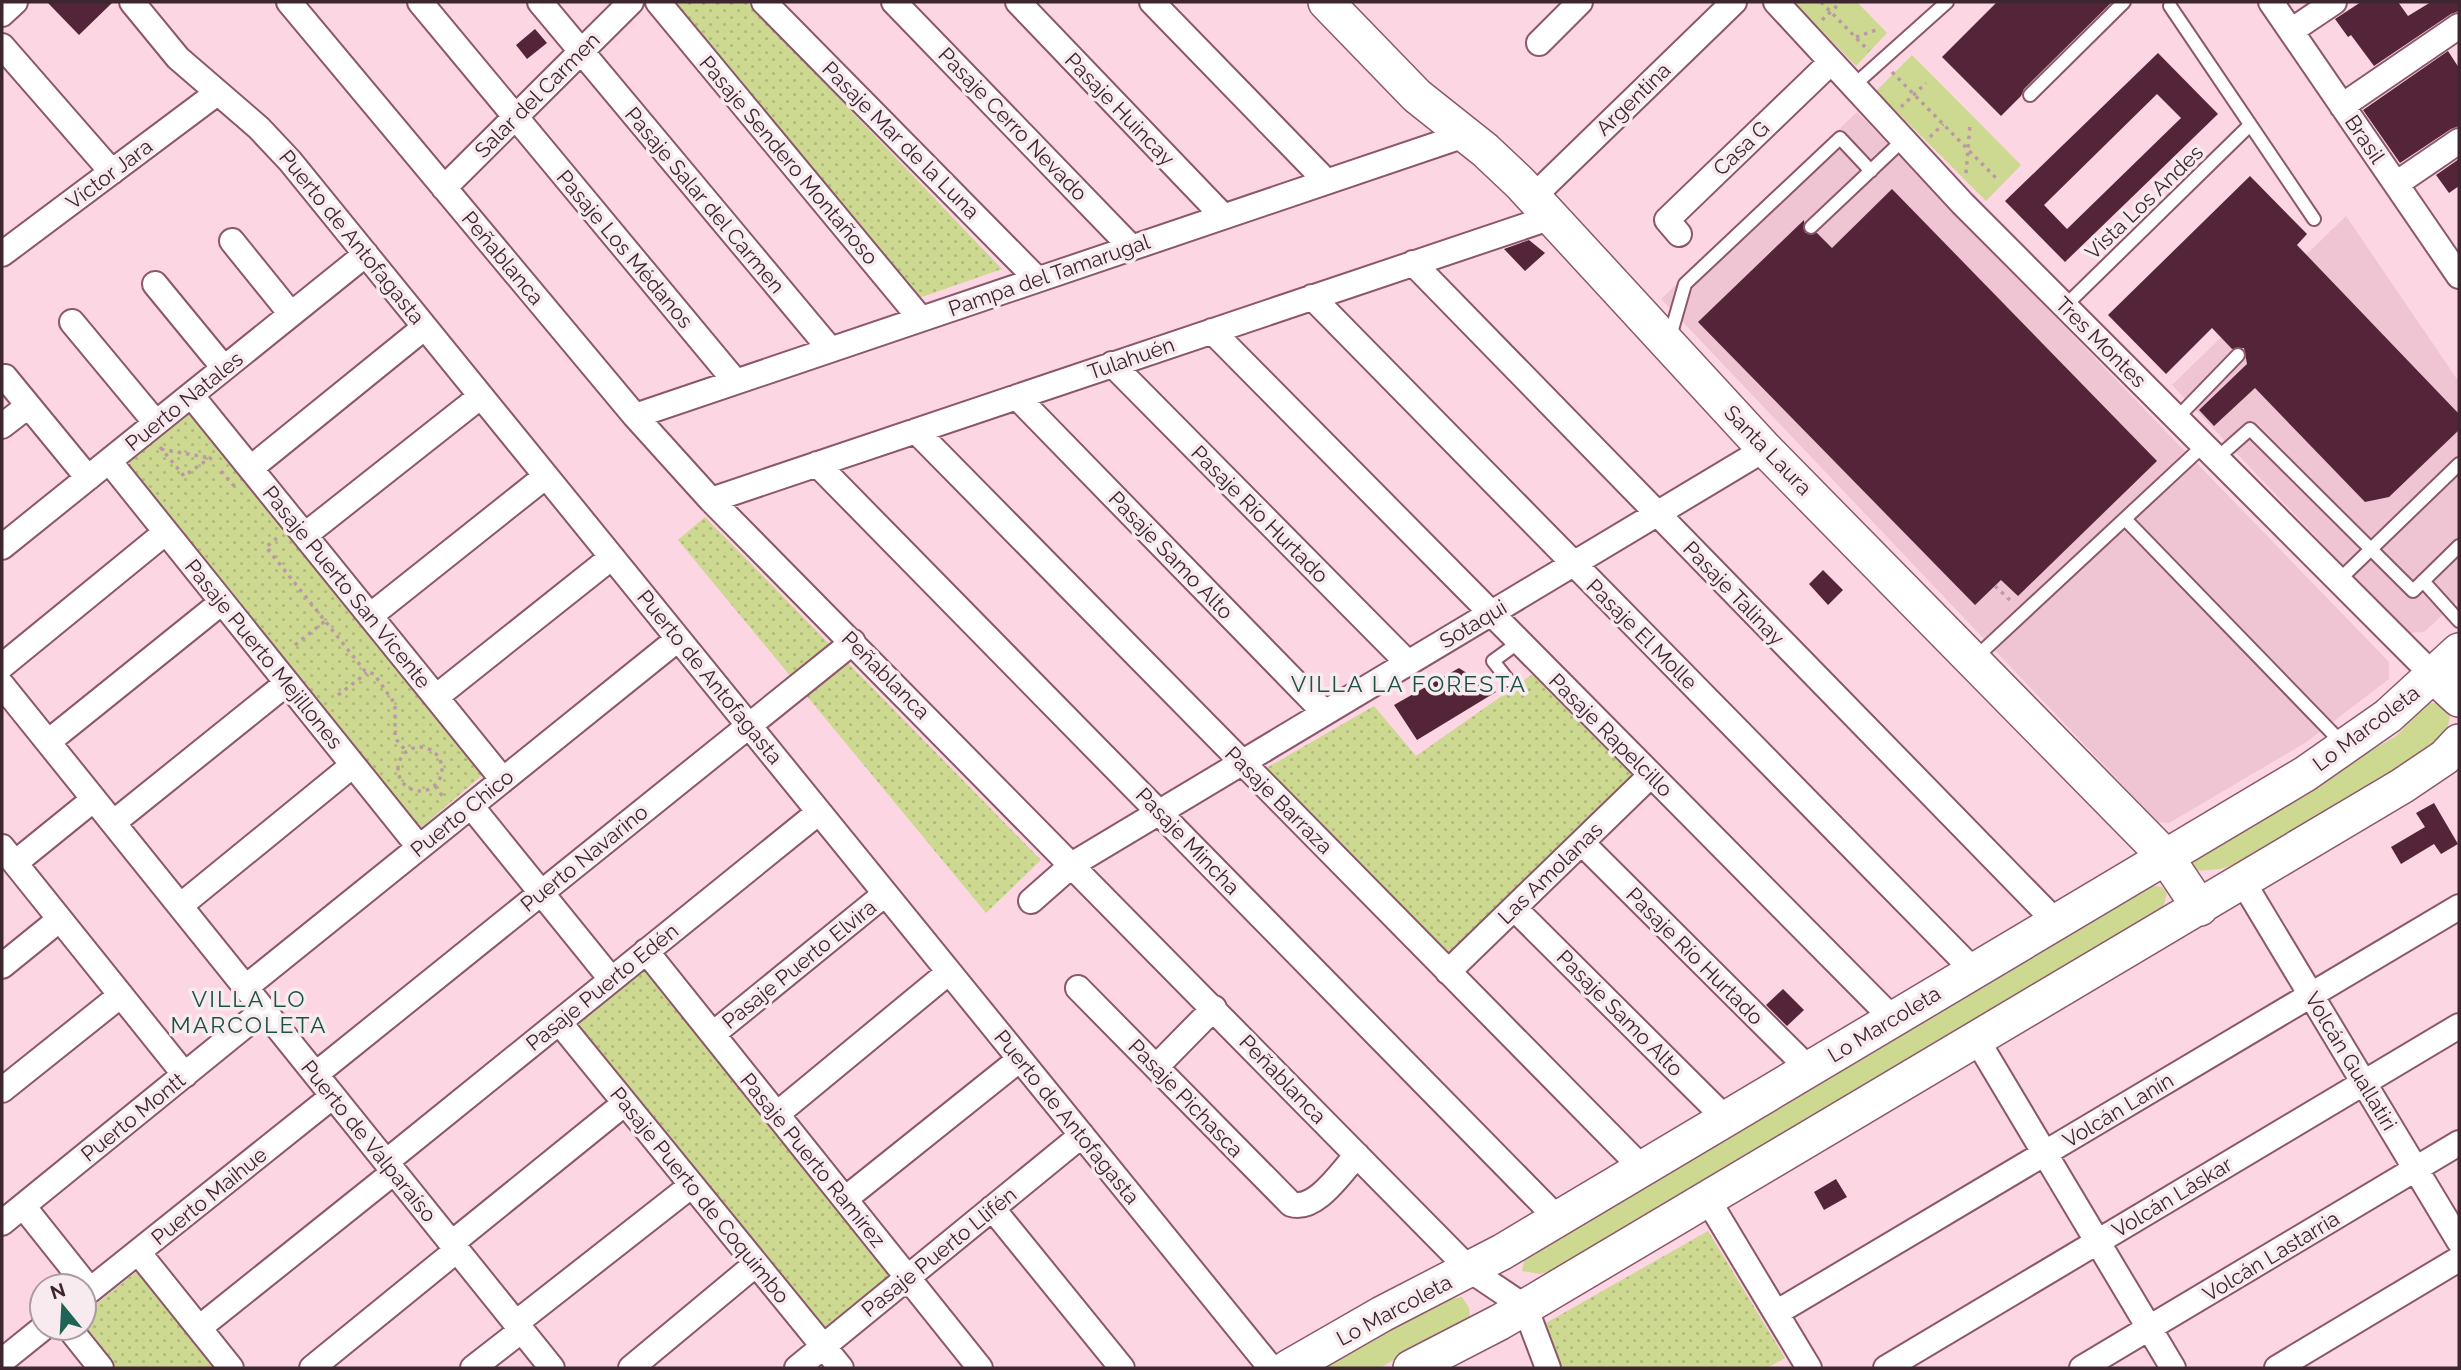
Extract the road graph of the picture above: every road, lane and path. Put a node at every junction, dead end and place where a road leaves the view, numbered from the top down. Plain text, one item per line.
1 (15, 2) edge
2 (132, 2) edge
3 (289, 2) edge
4 (420, 2) edge
5 (540, 2) edge
6 (631, 2) edge
7 (658, 2) edge
8 (764, 2) edge
9 (894, 2) edge
10 (1018, 2) edge
11 (1152, 2) edge
12 (1326, 2) edge
13 (1580, 2) edge
14 (1734, 2) edge
15 (1776, 2) edge
16 (1821, 2) edge
17 (1841, 2) edge
18 (1947, 2) edge
19 (2124, 2) edge
20 (2270, 2) edge
21 (2334, 2) edge
22 (2170, 6) dead end
23 (1831, 12) junction
24 (2, 14) edge
25 (2459, 26) edge
26 (1876, 30) dead end
27 (2291, 32) junction
28 (1856, 37) junction
29 (1539, 43) dead end
30 (2, 46) edge
31 (580, 52) junction
32 (1880, 61) junction
33 (1830, 63) junction
34 (1926, 83) dead end
35 (1852, 87) junction
36 (217, 93) junction
37 (1914, 95) junction
38 (2029, 95) dead end
39 (2343, 106) junction
40 (515, 117) junction
41 (1970, 125) dead end
42 (2250, 125) junction
43 (1465, 135) junction
44 (1902, 141) junction
45 (2459, 141) edge
46 (1969, 151) junction
47 (1871, 171) junction
48 (112, 172) junction
49 (1996, 178) dead end
50 (1326, 181) junction
51 (2396, 184) junction
52 (444, 188) junction
53 (1542, 207) junction
54 (1223, 216) junction
55 (2314, 219) dead end
56 (1811, 227) dead end
57 (1679, 234) dead end
58 (232, 241) dead end
59 (5, 245) edge
60 (1131, 247) junction
61 (366, 254) junction
62 (2455, 262) edge
63 (1413, 263) junction
64 (1037, 279) junction
65 (155, 284) dead end
66 (1312, 297) junction
67 (2065, 306) junction
68 (291, 314) junction
69 (920, 318) junction
70 (72, 323) dead end
71 (425, 327) junction
72 (1212, 331) junction
73 (1668, 344) junction
74 (831, 349) junction
75 (2238, 355) dead end
76 (1112, 365) junction
77 (224, 368) junction
78 (5, 377) dead end
79 (735, 382) junction
80 (191, 395) junction
81 (481, 396) junction
82 (1017, 397) junction
83 (28, 406) junction
84 (635, 416) junction
85 (2176, 419) junction
86 (2, 426) edge
87 (916, 431) junction
88 (155, 434) junction
89 (1765, 449) junction
90 (2210, 452) junction
91 (210, 458) junction
92 (109, 461) junction
93 (817, 464) junction
94 (2459, 464) edge
95 (546, 476) junction
96 (88, 478) junction
97 (246, 479) junction
98 (711, 500) junction
99 (1656, 514) junction
100 (2125, 519) junction
101 (271, 527) dead end
102 (166, 532) junction
103 (305, 535) junction
104 (2459, 546) edge
105 (2, 547) edge
106 (2372, 550) junction
107 (612, 557) junction
108 (1573, 564) junction
109 (2423, 581) junction
110 (2337, 582) junction
111 (1995, 586) dead end
112 (222, 602) junction
113 (2013, 604) dead end
114 (1491, 613) junction
115 (370, 616) junction
116 (325, 621) junction
117 (2459, 621) edge
118 (678, 639) junction
119 (853, 642) junction
120 (1519, 642) junction
121 (295, 645) dead end
122 (2459, 651) edge
123 (1973, 661) junction
124 (1408, 663) junction
125 (2, 666) edge
126 (368, 672) junction
127 (2433, 675) junction
128 (1508, 680) dead end
129 (288, 683) junction
130 (2, 685) edge
131 (338, 695) dead end
132 (436, 697) junction
133 (2459, 699) edge
134 (1325, 713) junction
135 (749, 726) junction
136 (48, 742) junction
137 (2459, 742) edge
138 (2346, 747) junction
139 (406, 751) junction
140 (1242, 762) junction
141 (353, 765) junction
142 (1651, 775) junction
143 (503, 779) junction
144 (94, 799) junction
145 (471, 806) junction
146 (819, 812) junction
147 (1159, 812) junction
148 (113, 823) junction
149 (1582, 843) junction
150 (419, 847) junction
151 (8, 855) edge
152 (2166, 857) junction
153 (1073, 864) junction
154 (2243, 882) junction
155 (541, 893) junction
156 (885, 894) junction
157 (1031, 901) dead end
158 (180, 906) junction
159 (2459, 907) edge
160 (1514, 908) junction
161 (2200, 908) junction
162 (60, 919) junction
163 (2056, 922) junction
164 (646, 951) junction
165 (2, 967) edge
166 (1974, 971) junction
167 (949, 972) junction
168 (1448, 972) junction
169 (611, 979) junction
170 (246, 987) junction
171 (1078, 988) dead end
172 (121, 995) junction
173 (2311, 995) junction
174 (1214, 1008) junction
175 (264, 1010) junction
176 (1893, 1019) junction
177 (559, 1022) junction
178 (2459, 1026) edge
179 (713, 1034) junction
180 (1977, 1040) junction
181 (1020, 1059) junction
182 (1156, 1067) junction
183 (1809, 1069) junction
184 (185, 1074) junction
185 (316, 1074) junction
186 (2364, 1083) junction
187 (2, 1090) edge
188 (333, 1096) junction
189 (625, 1103) junction
190 (777, 1114) junction
191 (1726, 1119) junction
192 (1082, 1135) junction
193 (2459, 1143) edge
194 (2045, 1153) junction
195 (1357, 1155) junction
196 (390, 1167) junction
197 (1642, 1168) junction
198 (2416, 1169) junction
199 (692, 1185) junction
200 (845, 1199) junction
201 (1708, 1200) junction
202 (23, 1206) junction
203 (992, 1208) junction
204 (1558, 1219) junction
205 (2, 1223) edge
206 (2459, 1241) edge
207 (2098, 1242) junction
208 (455, 1247) junction
209 (138, 1252) junction
210 (2459, 1259) edge
211 (756, 1264) junction
212 (1470, 1270) junction
213 (72, 1272) edge
214 (908, 1278) junction
215 (98, 1284) edge
216 (1525, 1307) junction
217 (1776, 1314) junction
218 (519, 1327) junction
219 (199, 1328) junction
220 (2150, 1328) junction
221 (28, 1340) edge
222 (80, 1342) edge
223 (823, 1347) junction
224 (2, 1361) edge
225 (1423, 1365) edge
226 (101, 1368) edge
227 (231, 1368) edge
228 (312, 1368) edge
229 (473, 1368) edge
230 (552, 1368) edge
231 (631, 1368) edge
232 (797, 1368) edge
233 (841, 1368) edge
234 (980, 1368) edge
235 (1122, 1368) edge
236 (1271, 1368) edge
237 (1288, 1368) edge
238 (1548, 1368) edge
239 (1809, 1368) edge
240 (1886, 1368) edge
241 (2082, 1368) edge
242 (2174, 1368) edge
243 (2277, 1368) edge

1 - 24 street
2 - 36 street, Puerto de Antofagasta
3 - 52 street, Peñablanca
4 - 40 street, Pasaje Los Médanos
5 - 31 street, Pasaje Salar del Carmen
6 - 31 street, Salar del Carmen
7 - 69 street, Pasaje Sendero Montañoso
8 - 64 street, Pasaje Mar de la Luna
9 - 60 street, Pasaje Cerro Nevado
10 - 54 street, Pasaje Huincay
11 - 50 street
12 - 43 street, Santa Laura
13 - 29 street
14 - 53 street, Argentina
15 - 33 street, Tres Montes
16 - 23 path
17 - 23 path
18 - 32 lane
19 - 38 lane
20 - 27 street, Brasil
21 - 27 street
22 - 42 lane
23 - 28 path
25 - 39 street
26 - 28 path
27 - 39 street, Brasil
28 - 32 path
30 - 48 street
31 - 40 street, Salar del Carmen
31 - 74 street, Pasaje Salar del Carmen
32 - 35 lane
32 - 37 path
33 - 35 street, Tres Montes
33 - 57 street, Casa G
34 - 37 path
35 - 44 street, Tres Montes
36 - 48 street, Víctor Jara
36 - 61 street, Puerto de Antofagasta
37 - 46 path
39 - 51 street, Brasil
40 - 52 street, Salar del Carmen
40 - 79 street, Pasaje Los Médanos
41 - 46 path
42 - 55 lane
42 - 67 lane, Vista Los Andes
43 - 50 street, Pampa del Tamarugal
43 - 53 street, Santa Laura
44 - 47 lane
44 - 67 street, Tres Montes
45 - 51 street
46 - 49 path
47 - 56 lane
47 - 73 lane
48 - 59 street, Víctor Jara
50 - 54 street, Pampa del Tamarugal
51 - 62 street, Brasil
52 - 84 street, Peñablanca
53 - 63 street, Tulahuén
53 - 73 street, Santa Laura
54 - 60 street, Pampa del Tamarugal
58 - 68 street
60 - 64 street, Pampa del Tamarugal
61 - 68 street, Puerto Natales
61 - 71 street, Puerto de Antofagasta
63 - 66 street, Tulahuén
63 - 99 street, Pasaje Talinay
64 - 69 street, Pampa del Tamarugal
65 - 77 street
66 - 72 street, Tulahuén
66 - 108 street, Pasaje El Molle
67 - 85 street, Tres Montes
68 - 77 street, Puerto Natales
69 - 74 street, Pampa del Tamarugal
70 - 88 street
71 - 81 street, Puerto de Antofagasta
71 - 97 street
72 - 76 street, Tulahuén
72 - 114 street, Pasaje Rapelcillo
73 - 89 street, Santa Laura
74 - 79 street, Pampa del Tamarugal
75 - 85 lane
76 - 82 street, Tulahuén
76 - 124 street, Pasaje Río Hurtado
77 - 80 street, Puerto Natales
78 - 83 street
79 - 84 street, Pampa del Tamarugal
80 - 88 street, Puerto Natales
80 - 97 street, Pasaje Puerto San Vicente
81 - 95 street, Puerto de Antofagasta
81 - 103 street
82 - 87 street, Tulahuén
82 - 134 street, Pasaje Samo Alto
83 - 86 street
83 - 96 street
84 - 98 street, Peñablanca
85 - 90 street, Tres Montes
87 - 93 street, Tulahuén
87 - 140 street, Pasaje Barraza
88 - 91 path
88 - 91 path
88 - 92 street, Puerto Natales
89 - 99 street, Sotaqui
89 - 123 street, Santa Laura
90 - 100 lane
90 - 106 lane
90 - 110 street, Tres Montes
91 - 97 path
92 - 96 street, Puerto Natales
92 - 102 street, Pasaje Puerto Mejillones
93 - 98 street, Tulahuén
93 - 147 street, Pasaje Mincha
94 - 106 lane
95 - 107 street, Puerto de Antofagasta
95 - 115 street
96 - 105 street, Puerto Natales
97 - 103 street, Pasaje Puerto San Vicente
98 - 119 street, Peñablanca
99 - 108 street, Sotaqui
99 - 163 street, Pasaje Talinay
100 - 123 lane
100 - 138 lane
101 - 116 path
102 - 112 street, Pasaje Puerto Mejillones
102 - 125 street
103 - 115 street, Pasaje Puerto San Vicente
104 - 109 lane
106 - 109 lane
106 - 110 lane
107 - 118 street, Puerto de Antofagasta
107 - 132 street
108 - 114 street, Sotaqui
108 - 166 street, Pasaje El Molle
109 - 117 lane
110 - 127 street, Tres Montes
111 - 113 path
112 - 129 street, Pasaje Puerto Mejillones
112 - 136 street
114 - 120 street, Pasaje Rapelcillo
114 - 124 street, Sotaqui
115 - 132 street, Pasaje Puerto San Vicente
116 - 121 path
116 - 126 path
118 - 135 street, Puerto de Antofagasta
118 - 143 street, Puerto Chico
119 - 135 street, Puerto Navarino
119 - 153 street, Peñablanca
120 - 128 lane
120 - 142 street, Pasaje Rapelcillo
122 - 127 street, Lo Marcoleta
123 - 152 street, Santa Laura
124 - 134 street, Sotaqui
126 - 131 path
126 - 139 path
127 - 133 street
127 - 138 street, Lo Marcoleta
129 - 141 street, Pasaje Puerto Mejillones
129 - 148 street
130 - 136 street, Puerto de Valparaíso
132 - 143 street, Pasaje Puerto San Vicente
134 - 140 street, Sotaqui
135 - 146 street, Puerto de Antofagasta
135 - 155 street, Puerto Navarino
136 - 144 street, Puerto de Valparaíso
137 - 154 street
138 - 152 street, Lo Marcoleta
139 - 139 path
140 - 147 street, Sotaqui
140 - 168 street, Pasaje Barraza
141 - 150 street, Pasaje Puerto Mejillones
141 - 158 street
142 - 149 street, Las Amolanas
142 - 176 street, Pasaje Rapelcillo
143 - 145 street, Puerto Chico
144 - 148 street, Puerto de Valparaíso
144 - 151 street
145 - 150 street, Puerto Chico
145 - 155 street
146 - 156 street, Puerto de Antofagasta
146 - 164 street, Pasaje Puerto Edén
147 - 153 street, Sotaqui
147 - 204 street, Pasaje Mincha
148 - 158 street, Puerto de Valparaíso
149 - 160 street, Las Amolanas
149 - 183 street, Pasaje Río Hurtado
150 - 170 street, Puerto Chico
151 - 162 street
152 - 161 street, Santa Laura
152 - 163 street, Lo Marcoleta
153 - 157 street, Sotaqui
153 - 174 street, Peñablanca
154 - 161 street
154 - 173 street, Volcán Guallatiri
155 - 169 street
155 - 185 street, Puerto Navarino
156 - 167 street, Puerto de Antofagasta
156 - 179 street, Pasaje Puerto Elvira
158 - 170 street, Puerto de Valparaíso
159 - 173 street, Volcán Lanín
160 - 168 street, Las Amolanas
160 - 191 street, Pasaje Samo Alto
161 - 180 street
162 - 165 street
162 - 172 street
163 - 166 street, Lo Marcoleta
164 - 169 street, Pasaje Puerto Edén
164 - 179 street, Pasaje Puerto Ramírez
166 - 176 street, Lo Marcoleta
167 - 181 street, Puerto de Antofagasta
167 - 190 street
168 - 197 street, Pasaje Barraza
169 - 177 street, Pasaje Puerto Edén
170 - 175 street, Puerto de Valparaíso
171 - 182 street, Pasaje Pichasca
172 - 184 street
172 - 187 street
173 - 186 street, Volcán Guallatiri
173 - 194 street, Volcán Lanín
174 - 182 street
174 - 195 street, Peñablanca
175 - 184 street, Puerto Montt
175 - 185 street, Puerto de Valparaíso
176 - 183 street, Lo Marcoleta
177 - 189 street, Pasaje Puerto de Coquimbo
177 - 196 street, Pasaje Puerto Edén
178 - 186 street, Volcán Láskar
179 - 190 street, Pasaje Puerto Ramírez
180 - 194 street
180 - 201 street
181 - 192 street, Puerto de Antofagasta
181 - 200 street
182 - 195 street, Pasaje Pichasca
183 - 191 street, Lo Marcoleta
184 - 202 street, Puerto Montt
185 - 188 street, Puerto de Valparaíso
186 - 198 street, Volcán Guallatiri
186 - 207 street, Volcán Láskar
188 - 196 street, Puerto de Valparaíso
188 - 209 street, Puerto Maihue
189 - 199 street, Pasaje Puerto de Coquimbo
189 - 208 street
190 - 200 street, Pasaje Puerto Ramírez
191 - 197 street, Lo Marcoleta
192 - 203 street, Pasaje Puerto Llifén
192 - 236 street, Puerto de Antofagasta
193 - 198 street, Volcán Lastarria
194 - 207 street
194 - 217 street, Volcán Lanín
195 - 212 street, Peñablanca
196 - 208 street, Puerto de Valparaíso
196 - 219 street, Pasaje Puerto Edén
197 - 204 street, Lo Marcoleta
198 - 206 street, Volcán Guallatiri
198 - 220 street, Volcán Lastarria
199 - 211 street, Pasaje Puerto de Coquimbo
199 - 218 street
200 - 214 street, Pasaje Puerto Ramírez
201 - 216 street
201 - 217 street
202 - 205 street, Puerto Montt
202 - 213 street
203 - 214 street, Pasaje Puerto Llifén
203 - 235 street
204 - 212 street, Lo Marcoleta
207 - 220 street
207 - 240 street, Volcán Láskar
208 - 218 street, Puerto de Valparaíso
208 - 228 street
209 - 215 street, Puerto Maihue
209 - 219 street
210 - 243 street
211 - 223 street, Pasaje Puerto de Coquimbo
211 - 231 street
212 - 216 street, Peñablanca
212 - 237 street, Lo Marcoleta
214 - 223 street, Pasaje Puerto Llifén
214 - 234 street, Pasaje Puerto Ramírez
216 - 225 street
216 - 238 street
217 - 239 street
218 - 229 street
218 - 230 street, Puerto de Valparaíso
219 - 227 street
220 - 241 street, Volcán Lastarria
220 - 242 street
221 - 224 street
222 - 226 street
223 - 232 street, Pasaje Puerto Llifén
223 - 233 street, Pasaje Puerto de Coquimbo

